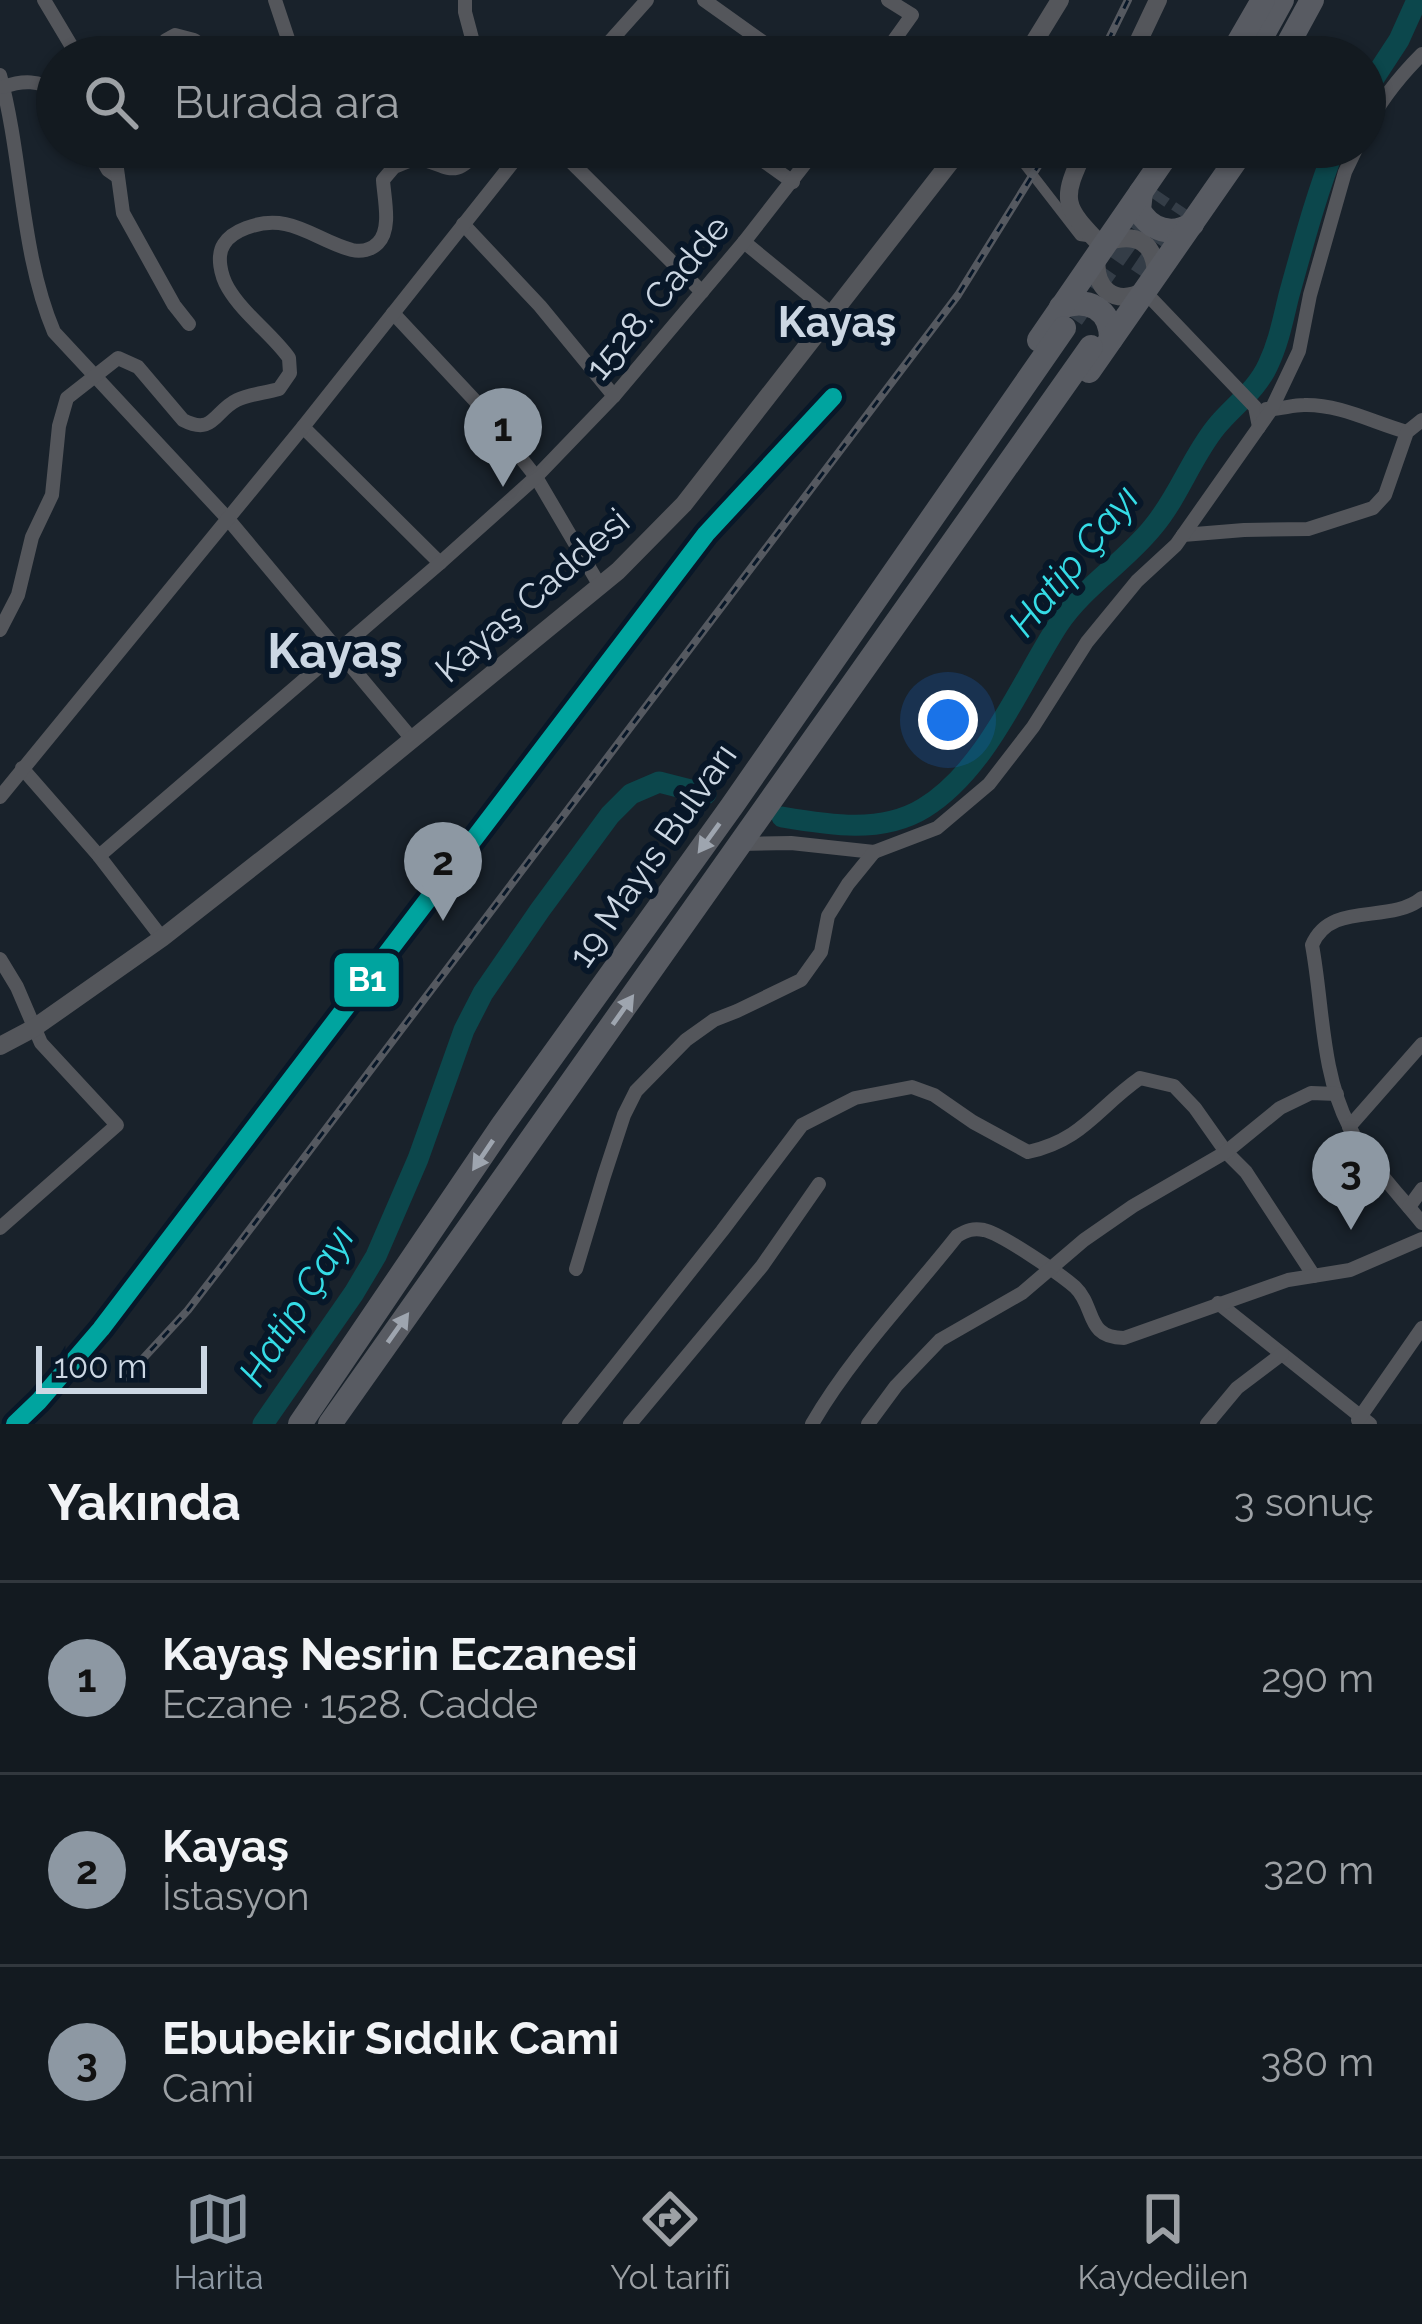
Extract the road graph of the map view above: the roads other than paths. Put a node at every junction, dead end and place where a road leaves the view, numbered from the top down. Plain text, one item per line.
1 (44, 0) edge
2 (274, 0) edge
3 (465, 0) edge
4 (647, 0) edge
5 (704, 0) edge
6 (888, 0) edge
7 (1060, 0) edge
8 (1158, 0) edge
9 (1263, 0) edge
10 (1282, 0) edge
11 (1312, 0) edge
12 (1329, 0) edge
13 (65, 36) edge
14 (287, 36) edge
15 (471, 36) edge
16 (620, 36) edge
17 (755, 36) edge
18 (897, 36) edge
19 (1037, 36) edge
20 (1141, 36) edge
21 (1242, 36) edge
22 (1262, 36) edge
23 (1292, 36) edge
24 (1310, 36) edge
25 (1422, 54) edge
26 (2, 81) edge
27 (36, 83) edge
28 (1386, 97) edge
29 (107, 168) edge
30 (117, 168) edge
31 (393, 168) edge
32 (508, 168) edge
33 (577, 168) edge
34 (773, 168) edge
35 (803, 168) edge
36 (946, 168) edge
37 (1024, 168) edge
38 (1076, 168) edge
39 (1162, 168) edge
40 (1172, 168) edge
41 (1216, 168) edge
42 (1228, 168) edge
43 (1350, 168) edge
44 (118, 176) junction
45 (793, 182) junction
46 (1150, 192) junction
47 (1189, 217) junction
48 (463, 224) junction
49 (744, 242) junction
50 (1096, 244) junction
51 (1150, 283) junction
52 (702, 292) junction
53 (393, 314) junction
54 (833, 314) junction
55 (1063, 318) junction
56 (189, 324) dead end
57 (1101, 343) junction
58 (96, 375) junction
59 (614, 396) junction
60 (1257, 405) junction
61 (1422, 420) edge
62 (303, 427) junction
63 (1407, 432) junction
64 (536, 477) junction
65 (228, 519) junction
66 (1183, 535) junction
67 (440, 563) junction
68 (600, 586) junction
69 (0, 630) edge
70 (338, 650) junction
71 (412, 739) junction
72 (22, 768) junction
73 (0, 797) edge
74 (740, 844) junction
75 (874, 852) junction
76 (99, 856) junction
77 (1422, 898) edge
78 (162, 938) junction
79 (0, 959) edge
80 (34, 1028) junction
81 (1422, 1044) edge
82 (0, 1046) edge
83 (1337, 1094) junction
84 (1349, 1127) junction
85 (1226, 1152) junction
86 (819, 1184) dead end
87 (1422, 1189) edge
88 (1409, 1207) junction
89 (1422, 1223) edge
90 (0, 1228) edge
91 (1422, 1239) edge
92 (576, 1269) dead end
93 (1048, 1270) junction
94 (1314, 1276) junction
95 (1218, 1303) junction
96 (1419, 1338) edge
97 (352, 1351) junction
98 (1282, 1354) junction
99 (1361, 1422) edge
100 (288, 1424) edge
101 (300, 1424) edge
102 (334, 1424) edge
103 (569, 1424) edge
104 (630, 1424) edge
105 (812, 1424) edge
106 (868, 1424) edge
107 (1207, 1424) edge

1 - 13 street
2 - 14 street
3 - 15 street
4 - 16 street
5 - 17 street
6 - 18 street
7 - 19 street
8 - 20 street
9 - 21 highway
10 - 22 highway
11 - 23 highway
12 - 24 highway
25 - 28 street
26 - 27 street
26 - 58 street
29 - 44 street
30 - 44 street
31 - 58 street
32 - 48 street
33 - 52 street
34 - 45 street
35 - 45 street, 1528. Cadde
36 - 54 street, Kayaş Caddesi
37 - 50 street
38 - 50 street
39 - 46 highway
40 - 46 highway
41 - 47 highway
42 - 47 highway
43 - 60 street
44 - 56 street
45 - 49 street, 1528. Cadde
46 - 47 highway
46 - 50 highway, 19 Mayıs Bulvarı
47 - 51 highway, 19 Mayıs Bulvarı
48 - 53 street
48 - 59 street
49 - 52 street, 1528. Cadde
49 - 54 street
50 - 51 street
50 - 51 street
50 - 55 highway, 19 Mayıs Bulvarı
51 - 57 highway, 19 Mayıs Bulvarı
51 - 60 street
52 - 59 street, 1528. Cadde
53 - 62 street
53 - 64 street
54 - 68 street, Kayaş Caddesi
55 - 57 highway
55 -> 97 highway, 19 Mayıs Bulvarı
57 - 74 highway, 19 Mayıs Bulvarı
58 - 65 street
58 - 69 street
59 - 64 street, 1528. Cadde
60 - 63 street
60 - 66 street
61 - 63 street
62 - 65 street
62 - 67 street
63 - 66 street
64 - 67 street, 1528. Cadde
64 - 68 street
65 - 70 street
65 - 72 street
66 - 75 street
67 - 70 street, 1528. Cadde
68 - 71 street, Kayaş Caddesi
70 - 71 street
70 - 76 street, 1528. Cadde
71 - 78 street, Kayaş Caddesi
72 - 73 street
72 - 76 street
74 - 75 street
102 -> 74 highway, 19 Mayıs Bulvarı
75 - 92 street
76 - 78 street
77 - 83 street
78 - 80 street, Kayaş Caddesi
79 - 80 street
80 - 82 street, Kayaş Caddesi
80 - 90 street
81 - 84 street
83 - 84 street
83 - 85 street
84 - 88 street
85 - 93 street
85 - 94 street
85 - 103 street
86 - 104 street
87 - 88 street
88 - 89 street
91 - 94 street
93 - 95 street
93 - 105 street
93 - 106 street
94 - 95 street
95 - 98 street
96 - 99 street
97 - 100 highway
97 - 101 highway, 19 Mayıs Bulvarı
98 - 99 street
98 - 107 street

